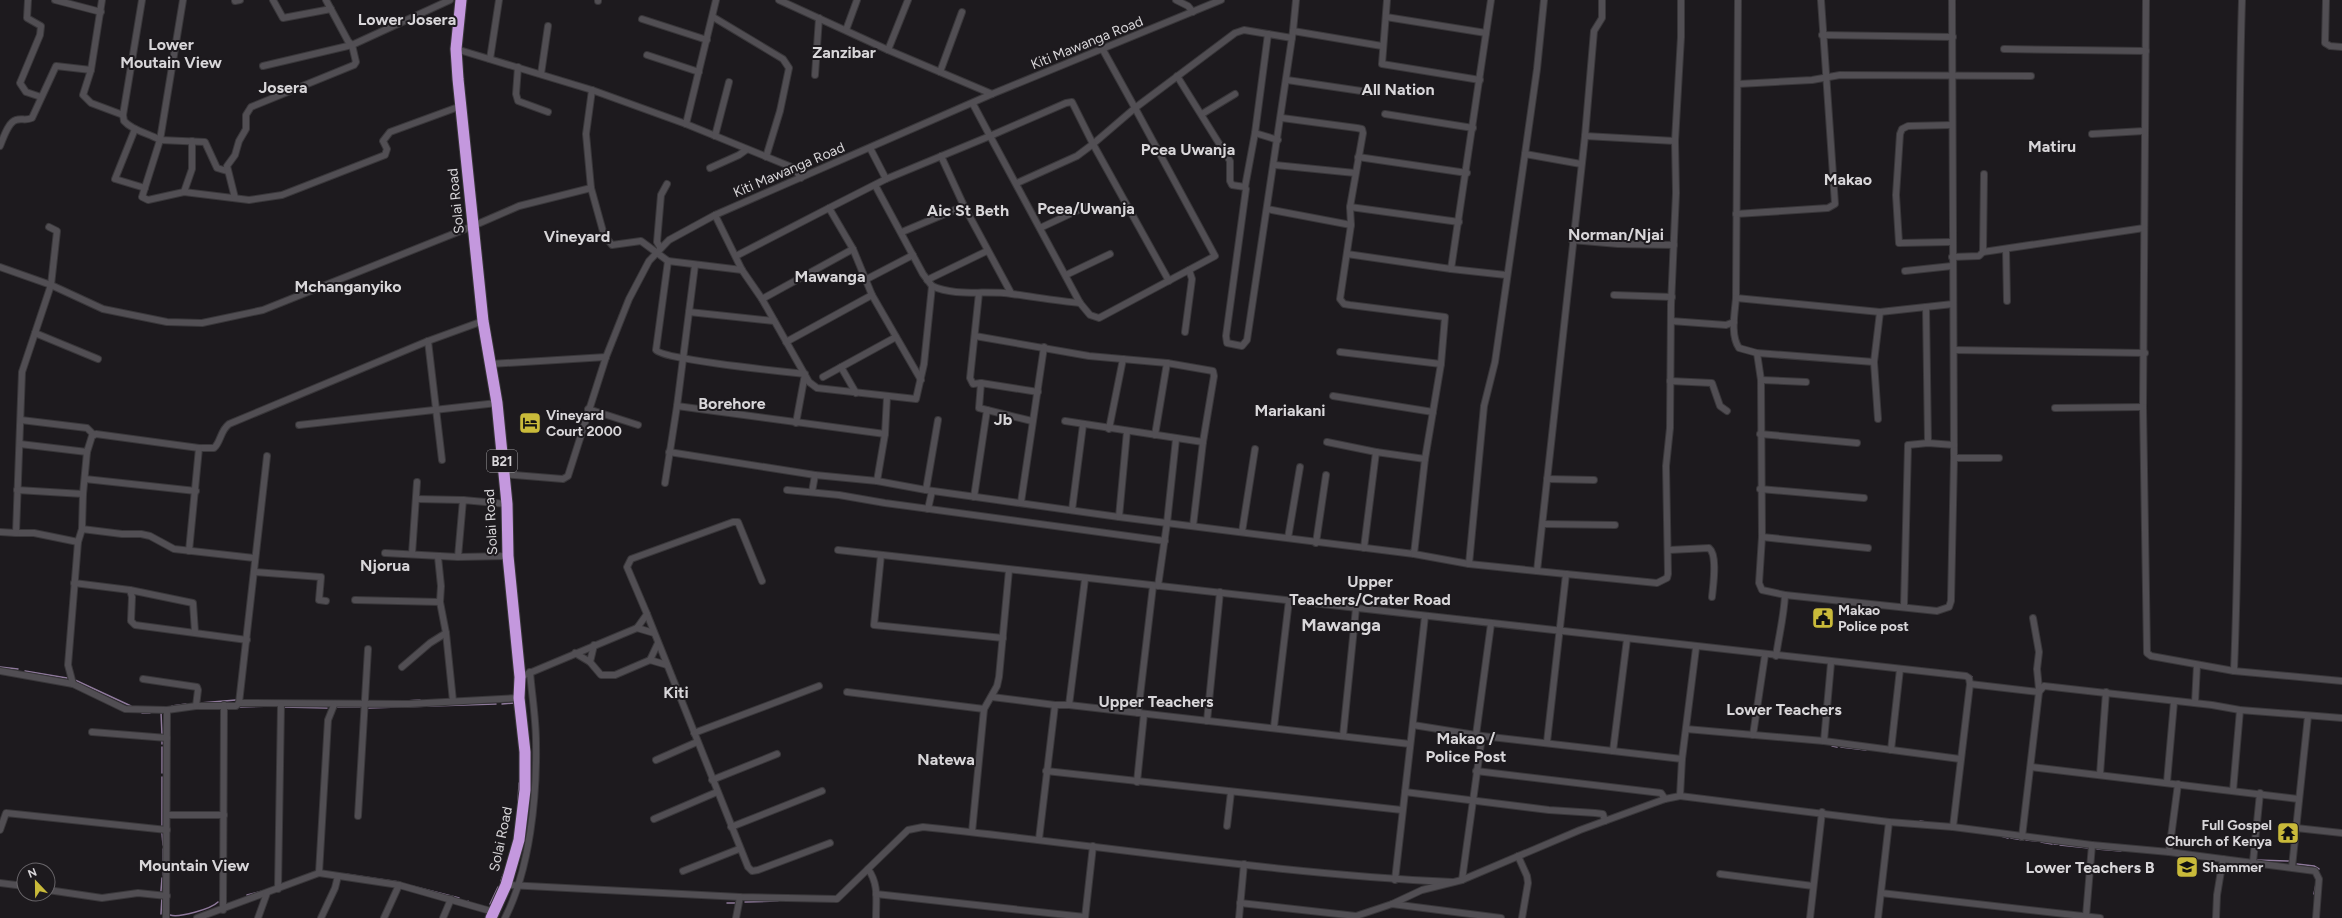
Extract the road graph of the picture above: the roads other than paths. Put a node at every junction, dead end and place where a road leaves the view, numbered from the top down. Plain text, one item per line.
1 (28, 0) edge
2 (55, 0) edge
3 (102, 0) edge
4 (142, 0) edge
5 (183, 0) edge
6 (273, 0) edge
7 (326, 0) edge
8 (450, 0) edge
9 (461, 0) edge
10 (499, 0) edge
11 (716, 0) edge
12 (779, 0) edge
13 (857, 0) edge
14 (908, 0) edge
15 (1176, 0) edge
16 (1221, 0) edge
17 (1296, 0) edge
18 (1387, 0) edge
19 (1491, 0) edge
20 (1544, 0) edge
21 (1602, 0) edge
22 (1681, 0) edge
23 (1738, 0) edge
24 (1821, 0) edge
25 (1952, 0) edge
26 (2146, 0) edge
27 (2242, 0) edge
28 (2326, 0) edge
29 (331, 8) junction
30 (101, 12) junction
31 (962, 12) dead end
32 (1194, 12) junction
33 (713, 17) junction
34 (1386, 17) junction
35 (819, 18) junction
36 (642, 19) dead end
37 (548, 26) dead end
38 (846, 30) junction
39 (1293, 31) junction
40 (1486, 33) junction
41 (1268, 34) junction
42 (1822, 35) junction
43 (1953, 37) junction
44 (1292, 38) junction
45 (707, 40) junction
46 (352, 45) junction
47 (1382, 46) junction
48 (2342, 47) edge
49 (456, 49) junction
50 (888, 50) junction
51 (1103, 50) junction
52 (2004, 50) dead end
53 (2146, 50) junction
54 (647, 55) dead end
55 (490, 59) junction
56 (263, 66) dead end
57 (518, 66) junction
58 (91, 70) junction
59 (699, 72) junction
60 (940, 72) junction
61 (541, 74) junction
62 (815, 75) dead end
63 (1177, 76) junction
64 (2032, 76) dead end
65 (1953, 77) junction
66 (1825, 78) junction
67 (1287, 80) junction
68 (1480, 80) junction
69 (729, 82) dead end
70 (1738, 84) junction
71 (592, 90) junction
72 (1368, 92) dead end
73 (992, 94) junction
74 (1235, 94) dead end
75 (41, 97) junction
76 (973, 104) junction
77 (461, 106) junction
78 (1135, 108) junction
79 (548, 112) dead end
80 (1202, 114) junction
81 (1385, 114) dead end
82 (123, 115) junction
83 (1282, 118) junction
84 (686, 124) junction
85 (1952, 126) junction
86 (1473, 128) junction
87 (135, 129) junction
88 (2144, 131) junction
89 (1255, 133) junction
90 (2092, 134) dead end
91 (715, 136) junction
92 (990, 136) junction
93 (1585, 136) junction
94 (160, 140) junction
95 (1278, 140) junction
96 (192, 141) junction
97 (1675, 141) junction
98 (1094, 144) junction
99 (0, 146) edge
100 (870, 148) junction
101 (746, 150) junction
102 (1525, 154) junction
103 (941, 156) junction
104 (766, 157) junction
105 (1358, 157) junction
106 (1581, 164) junction
107 (1275, 165) junction
108 (710, 168) dead end
109 (227, 171) junction
110 (1355, 173) junction
111 (1467, 173) junction
112 (1984, 174) dead end
113 (801, 178) junction
114 (886, 179) junction
115 (1017, 183) junction
116 (667, 184) dead end
117 (875, 185) junction
118 (1244, 187) junction
119 (145, 188) junction
120 (591, 188) junction
121 (184, 192) junction
122 (235, 198) junction
123 (964, 206) junction
124 (1085, 207) dead end
125 (1350, 207) junction
126 (829, 208) junction
127 (1267, 209) junction
128 (1736, 214) junction
129 (715, 215) junction
130 (1459, 222) junction
131 (1351, 225) junction
132 (473, 226) junction
133 (49, 227) dead end
134 (1040, 228) junction
135 (2144, 228) junction
136 (902, 232) junction
137 (1572, 240) junction
138 (1951, 242) junction
139 (1674, 245) junction
140 (658, 249) junction
141 (853, 249) junction
142 (2006, 249) junction
143 (987, 251) junction
144 (1983, 252) junction
145 (1110, 254) dead end
146 (1347, 254) junction
147 (913, 255) junction
148 (736, 256) junction
149 (1952, 257) junction
150 (668, 261) junction
151 (695, 265) junction
152 (1952, 266) junction
153 (0, 267) edge
154 (1451, 269) junction
155 (742, 270) junction
156 (1189, 270) junction
157 (1906, 272) dead end
158 (1066, 275) junction
159 (1506, 275) junction
160 (865, 280) junction
161 (927, 280) junction
162 (1169, 281) junction
163 (50, 285) junction
164 (932, 286) junction
165 (979, 293) junction
166 (1011, 294) junction
167 (872, 295) junction
168 (1614, 295) dead end
169 (1672, 297) junction
170 (1736, 298) junction
171 (762, 299) junction
172 (2007, 301) dead end
173 (1080, 303) junction
174 (1954, 304) junction
175 (1926, 307) junction
176 (689, 312) junction
177 (1880, 312) junction
178 (483, 321) junction
179 (774, 321) junction
180 (1671, 321) junction
181 (1734, 322) junction
182 (1184, 332) dead end
183 (35, 333) junction
184 (975, 336) junction
185 (896, 337) junction
186 (428, 341) junction
187 (786, 342) junction
188 (1044, 347) junction
189 (1954, 350) junction
190 (1340, 352) dead end
191 (2145, 352) junction
192 (1757, 353) junction
193 (606, 357) junction
194 (98, 359) dead end
195 (682, 359) junction
196 (1123, 359) junction
197 (1874, 362) junction
198 (1167, 363) junction
199 (490, 364) junction
200 (1440, 364) junction
201 (841, 367) junction
202 (805, 374) junction
203 (823, 377) dead end
204 (921, 380) junction
205 (1761, 380) junction
206 (1670, 381) junction
207 (1806, 382) dead end
208 (981, 383) junction
209 (1038, 392) junction
210 (856, 393) junction
211 (1333, 396) dead end
212 (887, 397) junction
213 (497, 403) junction
214 (677, 406) junction
215 (2143, 407) junction
216 (436, 408) junction
217 (2055, 408) dead end
218 (588, 409) junction
219 (988, 410) junction
220 (1727, 411) dead end
221 (1433, 412) junction
222 (1878, 419) dead end
223 (20, 420) junction
224 (938, 420) dead end
225 (1032, 421) junction
226 (1065, 421) dead end
227 (796, 423) junction
228 (299, 425) dead end
229 (638, 425) dead end
230 (1083, 425) junction
231 (1109, 429) junction
232 (1127, 431) junction
233 (885, 434) junction
234 (1760, 434) junction
235 (94, 435) junction
236 (1155, 435) junction
237 (1176, 439) junction
238 (1203, 442) junction
239 (1327, 442) dead end
240 (1857, 443) dead end
241 (1928, 443) junction
242 (20, 444) junction
243 (1954, 445) junction
244 (199, 448) junction
245 (1255, 449) dead end
246 (87, 452) junction
247 (670, 452) junction
248 (1376, 452) junction
249 (267, 456) dead end
250 (1954, 458) junction
251 (1999, 458) dead end
252 (1425, 459) junction
253 (442, 460) dead end
254 (1300, 467) dead end
255 (503, 474) junction
256 (815, 475) junction
257 (1326, 475) dead end
258 (85, 479) junction
259 (1548, 479) junction
260 (1594, 480) dead end
261 (877, 481) junction
262 (417, 482) dead end
263 (665, 482) dead end
264 (1760, 489) junction
265 (17, 490) junction
266 (196, 490) junction
267 (787, 490) dead end
268 (929, 490) junction
269 (812, 492) junction
270 (83, 494) junction
271 (974, 497) junction
272 (1864, 498) dead end
273 (416, 499) junction
274 (463, 500) junction
275 (1021, 502) junction
276 (506, 504) junction
277 (928, 509) junction
278 (1072, 510) junction
279 (1119, 517) junction
280 (1167, 523) junction
281 (1543, 524) junction
282 (1615, 525) dead end
283 (1193, 526) junction
284 (82, 529) junction
285 (0, 532) edge
286 (1242, 532) junction
287 (16, 533) junction
288 (1762, 537) junction
289 (1288, 538) junction
290 (1165, 540) junction
291 (78, 542) junction
292 (1316, 543) junction
293 (1364, 548) junction
294 (1868, 548) dead end
295 (838, 550) dead end
296 (1669, 550) junction
297 (189, 551) junction
298 (385, 553) dead end
299 (412, 554) junction
300 (1414, 554) junction
301 (881, 555) junction
302 (508, 556) junction
303 (438, 557) junction
304 (458, 557) junction
305 (254, 558) junction
306 (1469, 564) junction
307 (1009, 570) junction
308 (1537, 571) junction
309 (255, 572) junction
310 (1566, 574) junction
311 (1085, 579) junction
312 (762, 580) dead end
313 (74, 583) junction
314 (1155, 586) junction
315 (130, 590) junction
316 (1220, 592) junction
317 (1785, 595) junction
318 (1712, 597) dead end
319 (355, 600) dead end
320 (1289, 600) junction
321 (326, 601) dead end
322 (440, 602) junction
323 (1904, 606) junction
324 (1356, 608) junction
325 (647, 614) junction
326 (1425, 616) junction
327 (2033, 618) dead end
328 (1491, 624) junction
329 (637, 628) junction
330 (1559, 630) junction
331 (195, 632) junction
332 (446, 633) junction
333 (654, 633) junction
334 (1003, 638) junction
335 (1627, 639) junction
336 (247, 640) junction
337 (658, 643) junction
338 (594, 645) junction
339 (1696, 648) junction
340 (368, 649) dead end
341 (575, 652) junction
342 (1765, 655) junction
343 (1776, 656) junction
344 (650, 660) junction
345 (590, 662) junction
346 (1831, 663) junction
347 (667, 665) junction
348 (2197, 665) junction
349 (402, 667) dead end
350 (1900, 669) junction
351 (0, 671) edge
352 (2234, 671) junction
353 (525, 675) junction
354 (143, 680) dead end
355 (2342, 681) edge
356 (73, 684) junction
357 (1970, 684) junction
358 (819, 686) dead end
359 (2039, 690) junction
360 (847, 692) dead end
361 (2106, 692) junction
362 (992, 697) junction
363 (519, 698) junction
364 (452, 701) junction
365 (2174, 702) junction
366 (2195, 703) junction
367 (239, 704) junction
368 (224, 705) junction
369 (281, 705) junction
370 (334, 705) junction
371 (364, 705) junction
372 (1054, 705) junction
373 (1069, 705) junction
374 (196, 706) junction
375 (984, 709) junction
376 (167, 710) junction
377 (2240, 710) junction
378 (1141, 714) junction
379 (2308, 716) junction
380 (2342, 718) edge
381 (1207, 721) junction
382 (1413, 725) junction
383 (1274, 728) junction
384 (1686, 729) junction
385 (92, 732) dead end
386 (694, 733) junction
387 (1753, 735) junction
388 (1343, 736) junction
389 (1479, 736) junction
390 (167, 738) junction
391 (1824, 741) junction
392 (698, 742) junction
393 (1547, 742) junction
394 (1410, 744) junction
395 (1891, 750) junction
396 (1613, 751) junction
397 (777, 754) dead end
398 (1960, 759) junction
399 (656, 760) dead end
400 (1682, 760) junction
401 (2031, 767) junction
402 (1046, 771) junction
403 (1476, 772) junction
404 (2100, 774) junction
405 (712, 780) junction
406 (1137, 782) junction
407 (2167, 782) junction
408 (2178, 784) junction
409 (822, 791) dead end
410 (2233, 791) junction
411 (717, 792) junction
412 (1232, 792) junction
413 (1405, 792) junction
414 (2260, 793) junction
415 (1680, 796) junction
416 (1665, 799) junction
417 (2298, 799) junction
418 (1471, 801) junction
419 (1402, 810) junction
420 (1822, 812) junction
421 (167, 815) junction
422 (224, 816) junction
423 (358, 816) dead end
424 (654, 819) dead end
425 (1605, 821) junction
426 (1889, 822) junction
427 (1227, 826) dead end
428 (731, 827) junction
429 (1953, 827) junction
430 (2296, 828) junction
431 (0, 830) edge
432 (167, 830) junction
433 (972, 832) junction
434 (2342, 834) edge
435 (2022, 837) junction
436 (1039, 839) junction
437 (830, 843) dead end
438 (1093, 846) junction
439 (2092, 846) junction
440 (739, 848) junction
441 (2169, 852) junction
442 (1518, 856) junction
443 (2223, 859) junction
444 (2253, 862) junction
445 (1244, 864) junction
446 (2292, 867) junction
447 (868, 869) junction
448 (683, 871) dead end
449 (319, 873) junction
450 (1720, 874) dead end
451 (338, 876) junction
452 (1395, 880) junction
453 (1462, 880) junction
454 (1454, 882) junction
455 (0, 883) edge
456 (16, 885) edge
457 (399, 885) junction
458 (512, 885) junction
459 (1813, 886) junction
460 (278, 889) junction
461 (56, 891) edge
462 (267, 893) junction
463 (1881, 893) junction
464 (876, 894) junction
465 (167, 896) junction
466 (740, 897) junction
467 (451, 899) junction
468 (1240, 903) junction
469 (1392, 904) junction
470 (223, 910) junction
471 (2040, 911) junction
472 (492, 915) edge
473 (2086, 916) junction
474 (166, 918) edge
475 (197, 918) edge
476 (258, 918) edge
477 (321, 918) edge
478 (384, 918) edge
479 (443, 918) edge
480 (505, 918) edge
481 (736, 918) edge
482 (876, 918) edge
483 (1085, 918) edge
484 (1239, 918) edge
485 (1501, 918) edge
486 (1522, 918) edge
487 (1810, 918) edge
488 (1878, 918) edge
489 (2039, 918) edge
490 (2100, 918) edge
491 (2216, 918) edge
492 (2316, 918) edge

1 - 75 street
2 - 30 street
3 - 30 street
4 - 82 street
5 - 94 street
6 - 29 street
7 - 29 street
8 - 46 street
9 - 49 highway, Solai Road / B21
10 - 55 street
11 - 33 street
12 - 35 street
13 - 38 street
14 - 50 street
15 - 32 street
16 - 32 street, Kiti Mawanga Road
17 - 39 street
18 - 34 street
19 - 40 street
20 - 102 street
21 - 93 street
22 - 97 street
23 - 70 street
24 - 42 street
25 - 43 street
26 - 53 street
27 - 352 street
28 - 48 street
29 - 46 street
30 - 58 street
31 - 60 street
32 - 51 street, Kiti Mawanga Road
33 - 45 street
33 - 104 street
34 - 40 street
34 - 47 street
35 - 38 street
35 - 62 street
36 - 45 street
37 - 61 street
38 - 50 street
39 - 44 street
39 - 47 street
40 - 68 street
41 - 44 street
41 - 63 street
41 - 89 street
42 - 43 street
42 - 66 street
43 - 65 street
44 - 67 street
45 - 59 street
46 - 56 street
46 - 109 street
47 - 68 street
49 - 55 street
49 - 77 highway, Solai Road / B21
50 - 60 street
51 - 73 street, Kiti Mawanga Road
51 - 78 street
52 - 53 street
53 - 88 street
54 - 59 street
55 - 57 street
57 - 61 street
57 - 79 street
58 - 75 street
58 - 82 street
59 - 84 street
60 - 73 street
61 - 71 street
63 - 78 street
63 - 80 street
64 - 65 street
65 - 66 street
65 - 85 street
66 - 70 street
66 - 128 street
67 - 72 street
67 - 83 street
68 - 86 street
69 - 91 street
70 - 128 street
71 - 84 street
71 - 120 street
73 - 76 street, Kiti Mawanga Road
74 - 80 street
75 - 99 street
76 - 92 street
76 - 100 street, Kiti Mawanga Road
77 - 122 street
77 - 132 highway, Solai Road / B21
78 - 98 street
78 - 156 street
80 - 118 street
81 - 86 street
82 - 87 street
83 - 95 street
83 - 105 street
84 - 91 street
85 - 138 street
85 - 138 street
86 - 111 street
87 - 94 street
87 - 119 street
88 - 90 street
88 - 135 street
89 - 95 street
89 - 118 street
91 - 101 street
92 - 98 street
92 - 103 street
92 - 115 street
93 - 97 street
93 - 106 street
94 - 96 street
94 - 119 street
95 - 107 street
96 - 109 street
96 - 121 street
97 - 139 street
98 - 115 street
98 - 162 street
100 - 113 street, Kiti Mawanga Road
100 - 114 street
101 - 104 street
101 - 108 street
102 - 106 street
102 - 159 street
103 - 114 street
103 - 123 street
104 - 113 street
105 - 110 street
105 - 111 street
106 - 137 street
107 - 110 street
107 - 127 street
109 - 122 street
110 - 125 street
111 - 130 street
112 - 144 street
113 - 129 street, Kiti Mawanga Road
114 - 117 street
115 - 134 street
116 - 140 street
117 - 126 street
117 - 136 street
118 - 127 street
119 - 121 street
120 - 132 street
120 - 140 street
121 - 122 street
123 - 136 street
123 - 143 street
124 - 134 street
125 - 130 street
125 - 131 street
126 - 141 street
126 - 148 street
127 - 131 street
128 - 170 street
129 - 140 street, Kiti Mawanga Road
129 - 148 street
130 - 154 street
131 - 146 street
132 - 163 street
132 - 178 highway, Solai Road / B21
133 - 163 street
134 - 158 street
135 - 142 street
135 - 191 street
136 - 147 street
137 - 139 street
137 - 259 street
138 - 149 street
139 - 169 street
140 - 150 street
140 - 193 street, Kiti Mawanga Road
141 - 160 street
141 - 171 street
142 - 144 street
142 - 172 street
143 - 161 street
143 - 166 street
144 - 149 street
145 - 158 street
146 - 154 street
146 - 200 street
147 - 160 street
147 - 161 street
148 - 155 street
149 - 152 street
150 - 151 street
150 - 195 street
151 - 155 street
151 - 176 street
152 - 157 street
152 - 174 street
153 - 163 street
154 - 159 street
155 - 171 street
156 - 162 street
156 - 182 street
158 - 173 street
159 - 306 street
160 - 167 street
161 - 164 street
162 - 173 street
163 - 183 street
164 - 165 street
164 - 204 street
165 - 166 street
165 - 184 street
166 - 173 street
167 - 185 street
167 - 187 street
168 - 169 street
169 - 180 street
170 - 177 street
170 - 181 street
171 - 179 street
174 - 175 street
174 - 189 street
175 - 177 street
175 - 241 street
176 - 179 street
176 - 195 street
177 - 197 street
178 - 186 street
178 - 199 highway, Solai Road / B21
179 - 187 street
180 - 181 street
180 - 206 street
181 - 192 street
183 - 194 street
183 - 223 street
184 - 188 street
184 - 208 street
185 - 201 street
185 - 204 street
186 - 216 street
186 - 244 street
187 - 202 street
188 - 196 street
188 - 209 street
189 - 191 street
189 - 243 street
190 - 200 street
191 - 215 street
192 - 197 street
192 - 205 street
193 - 199 street
193 - 218 street, Kiti Mawanga Road
195 - 202 street
195 - 214 street
196 - 198 street
196 - 231 street
197 - 222 street
198 - 236 street
198 - 238 street
199 - 213 highway, Solai Road / B21
200 - 221 street
201 - 203 street
201 - 210 street
202 - 210 street
202 - 227 street
204 - 212 street
205 - 207 street
205 - 234 street
206 - 220 street
206 - 296 street
208 - 209 street
208 - 219 street
209 - 225 street
210 - 212 street
211 - 221 street
212 - 233 street
213 - 216 street
213 - 255 highway, Solai Road / B21
214 - 227 street
214 - 247 street
215 - 217 street
215 - 348 street
216 - 228 street
216 - 253 street
218 - 229 street
218 - 255 street, Kiti Mawanga Road
219 - 225 street
219 - 271 street
221 - 252 street
223 - 235 street
223 - 242 street
224 - 268 street
225 - 275 street
226 - 230 street
227 - 233 street
230 - 231 street
230 - 278 street
231 - 232 street
232 - 236 street
232 - 279 street
233 - 261 street
234 - 240 street
234 - 264 street
235 - 244 street
235 - 246 street
236 - 237 street
237 - 238 street
237 - 280 street
238 - 283 street
239 - 248 street
241 - 243 street
241 - 323 street
242 - 246 street
242 - 265 street
243 - 250 street
244 - 266 street
245 - 286 street
246 - 258 street
247 - 256 street
247 - 263 street
248 - 252 street
248 - 293 street
249 - 305 street
250 - 251 street
250 - 323 street
252 - 300 street
254 - 289 street
255 - 276 highway, Solai Road / B21
256 - 261 street
256 - 269 street
257 - 292 street
258 - 266 street
258 - 270 street
259 - 260 street
259 - 281 street
261 - 268 street
262 - 273 street
264 - 272 street
264 - 288 street
265 - 270 street
265 - 287 street
266 - 297 street
267 - 269 street
268 - 271 street
268 - 277 street
269 - 277 street
270 - 284 street
271 - 275 street
273 - 274 street
273 - 299 street
274 - 276 street
274 - 304 street
275 - 278 street
276 - 302 highway, Solai Road / B21
277 - 290 street
278 - 279 street
279 - 280 street
280 - 283 street
280 - 290 street
281 - 282 street
281 - 308 street
283 - 286 street
284 - 291 street
284 - 297 street
285 - 287 street
286 - 289 street
287 - 291 street
288 - 294 street
288 - 317 street
289 - 292 street
290 - 314 street
291 - 313 street
292 - 293 street
293 - 300 street
295 - 301 street
296 - 310 street
296 - 318 street
297 - 305 street
298 - 299 street
299 - 303 street
300 - 306 street
301 - 307 street
301 - 334 street
302 - 304 street
302 - 353 highway, Solai Road / B21
303 - 304 street
303 - 322 street
305 - 309 street
306 - 308 street
307 - 311 street
307 - 334 street
308 - 310 street
309 - 321 street
309 - 336 street
310 - 330 street
311 - 314 street
311 - 373 street
312 - 325 street
313 - 315 street
313 - 356 street
314 - 316 street
314 - 378 street
315 - 331 street
315 - 331 street
316 - 320 street
316 - 381 street
317 - 323 street
317 - 343 street
319 - 322 street
320 - 324 street
320 - 383 street
322 - 332 street
324 - 326 street
324 - 388 street
325 - 329 street
325 - 333 street
326 - 328 street
326 - 382 street
327 - 359 street
328 - 330 street
328 - 389 street
329 - 333 street
329 - 338 street
330 - 335 street
330 - 393 street
331 - 336 street
332 - 349 street
332 - 364 street
333 - 337 street
334 - 362 street
335 - 339 street
335 - 396 street
336 - 367 street
337 - 344 street
337 - 347 street
338 - 341 street
338 - 345 street
339 - 342 street
339 - 384 street
340 - 371 street
341 - 345 street
341 - 353 street
342 - 343 street
342 - 387 street
343 - 346 street
344 - 345 street
344 - 347 street
346 - 350 street
346 - 391 street
347 - 386 street
348 - 352 street
348 - 366 street
350 - 357 street
350 - 395 street
351 - 356 street
352 - 355 street
353 - 363 highway, Solai Road / B21
353 - 458 street
354 - 374 street
356 - 376 street
357 - 359 street
357 - 398 street
358 - 386 street
359 - 361 street
359 - 401 street
360 - 375 street
361 - 365 street
361 - 404 street
362 - 372 street
362 - 375 street
363 - 364 street
363 - 458 highway, Solai Road / B21
364 - 371 street
365 - 366 street
365 - 407 street
366 - 377 street
367 - 368 street
367 - 369 street
368 - 374 street
368 - 422 street
369 - 370 street
369 - 460 street
370 - 371 street
370 - 449 street
371 - 423 street
372 - 373 street
372 - 402 street
373 - 378 street
374 - 376 street
375 - 433 street
376 - 390 street
377 - 379 street
377 - 410 street
378 - 381 street
378 - 406 street
379 - 380 street
379 - 417 street
381 - 383 street
382 - 389 street
382 - 394 street
383 - 388 street
384 - 387 street
384 - 400 street
385 - 390 street
386 - 392 street
387 - 391 street
388 - 394 street
389 - 393 street
389 - 403 street
390 - 421 street
391 - 395 street
392 - 399 street
392 - 405 street
393 - 396 street
394 - 413 street
395 - 398 street
396 - 400 street
397 - 405 street
398 - 429 street
400 - 415 street
401 - 404 street
401 - 435 street
402 - 406 street
402 - 436 street
403 - 416 street
403 - 418 street
404 - 407 street
405 - 411 street
406 - 412 street
407 - 408 street
408 - 410 street
408 - 441 street
409 - 428 street
410 - 414 street
411 - 424 street
411 - 428 street
412 - 419 street
412 - 427 street
413 - 418 street
413 - 419 street
414 - 417 street
414 - 444 street
415 - 416 street
415 - 420 street
416 - 425 street
417 - 430 street
418 - 425 street
418 - 453 street
419 - 452 street
420 - 426 street
420 - 459 street
421 - 422 street
421 - 432 street
422 - 470 street
425 - 442 street
426 - 429 street
426 - 463 street
428 - 440 street
429 - 435 street
430 - 434 street
430 - 446 street
431 - 432 street
432 - 465 street
433 - 436 street
433 - 447 street
435 - 439 street
436 - 438 street
437 - 440 street
438 - 445 street
438 - 483 street
439 - 441 street
439 - 473 street
440 - 448 street
441 - 443 street
442 - 453 street
442 - 486 street
443 - 444 street
443 - 491 street
444 - 446 street
445 - 452 street
445 - 468 street
446 - 492 street
447 - 464 street
447 - 466 street
449 - 451 street
449 - 460 street
450 - 459 street
451 - 457 street
451 - 477 street
452 - 454 street
453 - 454 street
454 - 469 street
455 - 456 street
457 - 467 street
457 - 478 street
458 - 466 street
458 - 472 highway, Solai Road / B21
458 - 480 street
459 - 487 street
460 - 462 street
461 - 465 street
462 - 470 street
462 - 476 street
463 - 471 street
463 - 488 street
464 - 482 street
464 - 483 street
465 - 474 street
466 - 481 street
467 - 472 street
467 - 479 street
468 - 469 street
468 - 484 street
469 - 485 street
470 - 475 street
471 - 473 street
471 - 489 street
473 - 490 street

